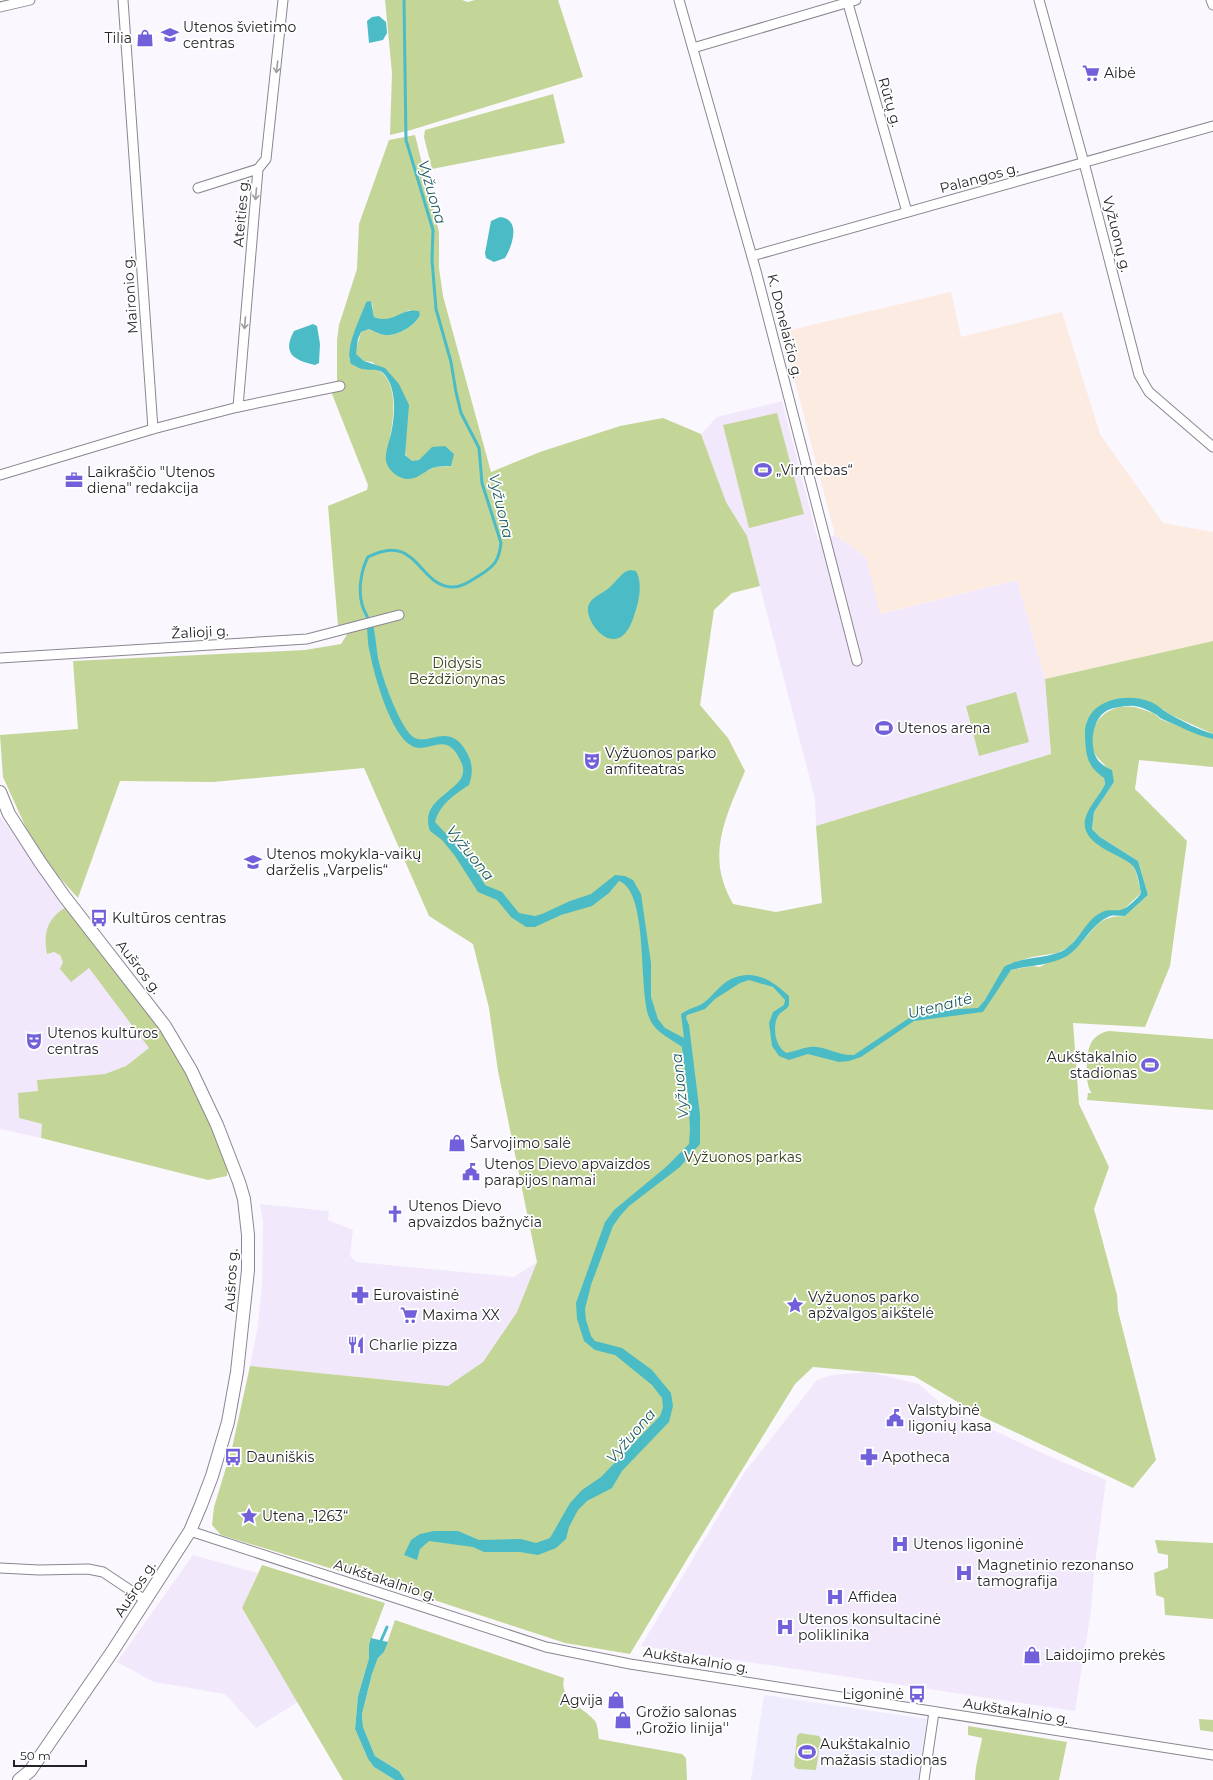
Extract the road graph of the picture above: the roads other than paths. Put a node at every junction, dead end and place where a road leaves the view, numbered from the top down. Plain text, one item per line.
1 (30, 0) edge
2 (123, 0) edge
3 (283, 0) edge
4 (679, 0) edge
5 (1039, 0) edge
6 (1211, 0) edge
7 (850, 1) edge
8 (1213, 5) edge
9 (0, 7) edge
10 (693, 48) junction
11 (1213, 126) edge
12 (1084, 163) junction
13 (258, 169) junction
14 (198, 188) dead end
15 (907, 212) junction
16 (752, 256) junction
17 (340, 386) dead end
18 (238, 407) junction
19 (153, 429) junction
20 (1213, 447) edge
21 (0, 475) edge
22 (400, 615) dead end
23 (0, 658) edge
24 (857, 661) dead end
25 (0, 792) edge
26 (190, 1531) junction
27 (0, 1568) edge
28 (144, 1600) junction
29 (934, 1712) junction
30 (1213, 1755) edge
31 (19, 1780) edge
32 (924, 1780) edge

1 - 9 street
2 - 19 street, Maironio g.
3 -> 13 street, Ateities g.
4 - 10 street, K. Donelaičio g.
5 - 12 street, Vyžuonų g.
6 - 8 street
7 - 10 street
7 - 15 street, Rūtų g.
10 - 16 street, K. Donelaičio g.
11 - 12 street, Palangos g.
12 - 15 street, Palangos g.
12 - 20 street, Vyžuonų g.
13 - 14 street
13 -> 18 street, Ateities g.
15 - 16 street, Palangos g.
16 - 24 street, K. Donelaičio g.
17 - 18 street
18 - 19 street
19 - 21 street
22 - 23 street, Žalioji g.
25 - 26 street, Aušros g.
26 - 28 street, Aušros g.
26 - 29 street, Aukštakalnio g.
27 - 28 street
28 - 31 street, Aušros g.
29 - 30 street, Aukštakalnio g.
29 - 32 street

